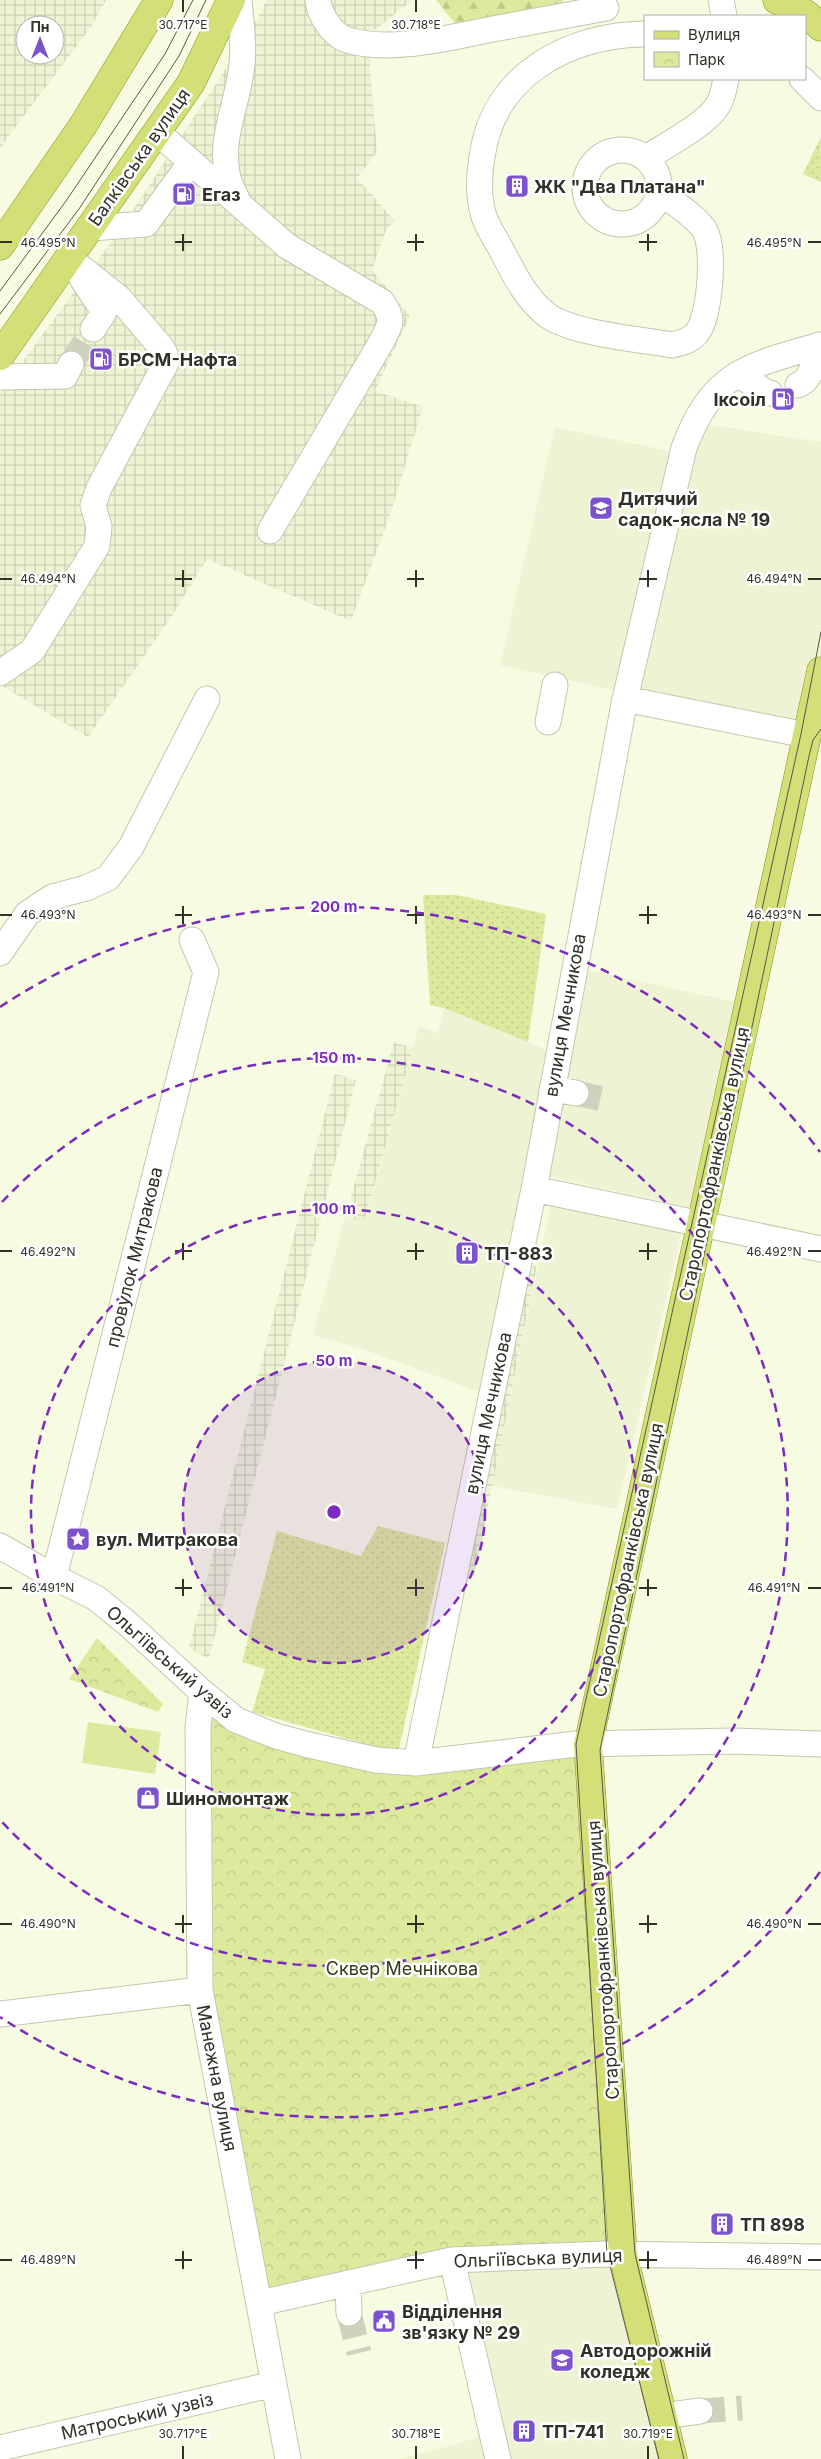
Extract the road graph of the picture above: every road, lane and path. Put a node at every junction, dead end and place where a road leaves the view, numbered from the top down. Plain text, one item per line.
1 (159, 0) edge
2 (231, 0) edge
3 (240, 0) edge
4 (318, 0) edge
5 (721, 0) edge
6 (777, 0) edge
7 (604, 4) edge
8 (724, 15) edge
9 (821, 27) edge
10 (634, 34) edge
11 (726, 80) edge
12 (803, 80) edge
13 (821, 98) edge
14 (157, 132) junction
15 (646, 158) junction
16 (191, 162) junction
17 (659, 192) junction
18 (239, 204) junction
19 (90, 228) junction
20 (0, 246) edge
21 (69, 258) junction
22 (93, 329) tunnel mouth
23 (820, 345) edge
24 (0, 356) edge
25 (71, 364) tunnel mouth
26 (738, 374) junction
27 (0, 377) edge
28 (798, 385) dead end
29 (770, 393) dead end
30 (270, 531) dead end
31 (821, 671) edge
32 (0, 672) edge
33 (555, 685) dead end
34 (625, 699) junction
35 (207, 700) dead end
36 (548, 722) dead end
37 (806, 735) junction
38 (192, 940) dead end
39 (0, 953) edge
40 (534, 1189) junction
41 (701, 1224) junction
42 (821, 1249) edge
43 (0, 1546) edge
44 (54, 1578) junction
45 (202, 1692) junction
46 (821, 1744) edge
47 (588, 1745) junction
48 (416, 1763) junction
49 (200, 1990) junction
50 (0, 2014) edge
51 (623, 2254) junction
52 (821, 2257) edge
53 (452, 2260) junction
54 (348, 2283) junction
55 (260, 2303) junction
56 (349, 2313) tunnel mouth
57 (274, 2384) junction
58 (700, 2411) tunnel mouth
59 (663, 2416) junction
60 (0, 2448) edge
61 (288, 2459) edge
62 (498, 2459) edge
63 (673, 2459) edge

1 - 20 main road
2 - 14 main road, Балківська вулиця
3 - 18 street
4 - 7 street
5 - 8 street
6 - 9 main road
7 - 10 street
10 - 17 street
11 - 15 street
12 - 13 street
14 - 16 street
14 - 19 main road, Балківська вулиця
15 - 17 street
15 - 17 street
16 - 18 street
16 - 19 street
18 - 30 street
19 - 21 main road, Балківська вулиця
21 - 22 street
21 - 24 main road, Балківська вулиця
21 - 32 street
23 - 26 street, вулиця Мечникова
23 - 28 street
25 - 27 street
26 - 29 street
26 - 34 street, вулиця Мечникова
31 - 37 main road, Старопортофранківська вулиця
33 - 36 street
34 - 37 street
34 - 40 street, вулиця Мечникова
35 - 39 street
37 - 41 main road, Старопортофранківська вулиця
38 - 44 street, провулок Митракова
40 - 41 street
40 - 48 street, вулиця Мечникова
41 - 42 street
41 - 47 main road, Старопортофранківська вулиця
43 - 44 street, Ольгіївський узвіз
44 - 45 street, Ольгіївський узвіз
45 - 48 street, Ольгіївський узвіз
45 - 49 street, Манежна вулиця
46 - 47 street, Ольгіївський узвіз
47 - 48 street, Ольгіївський узвіз
47 - 51 main road, Старопортофранківська вулиця
49 - 50 street
49 - 55 street, Манежна вулиця
51 - 52 street, Ольгіївська вулиця
51 - 53 street, Ольгіївська вулиця
51 - 59 main road, Старопортофранківська вулиця
53 - 54 street, Ольгіївська вулиця
53 - 62 street
54 - 55 street, Ольгіївська вулиця
54 - 56 street
55 - 57 street, Манежна вулиця
57 - 60 street, Матроський узвіз
57 - 61 street, Манежна вулиця
58 - 59 street
59 - 63 main road, Старопортофранківська вулиця

